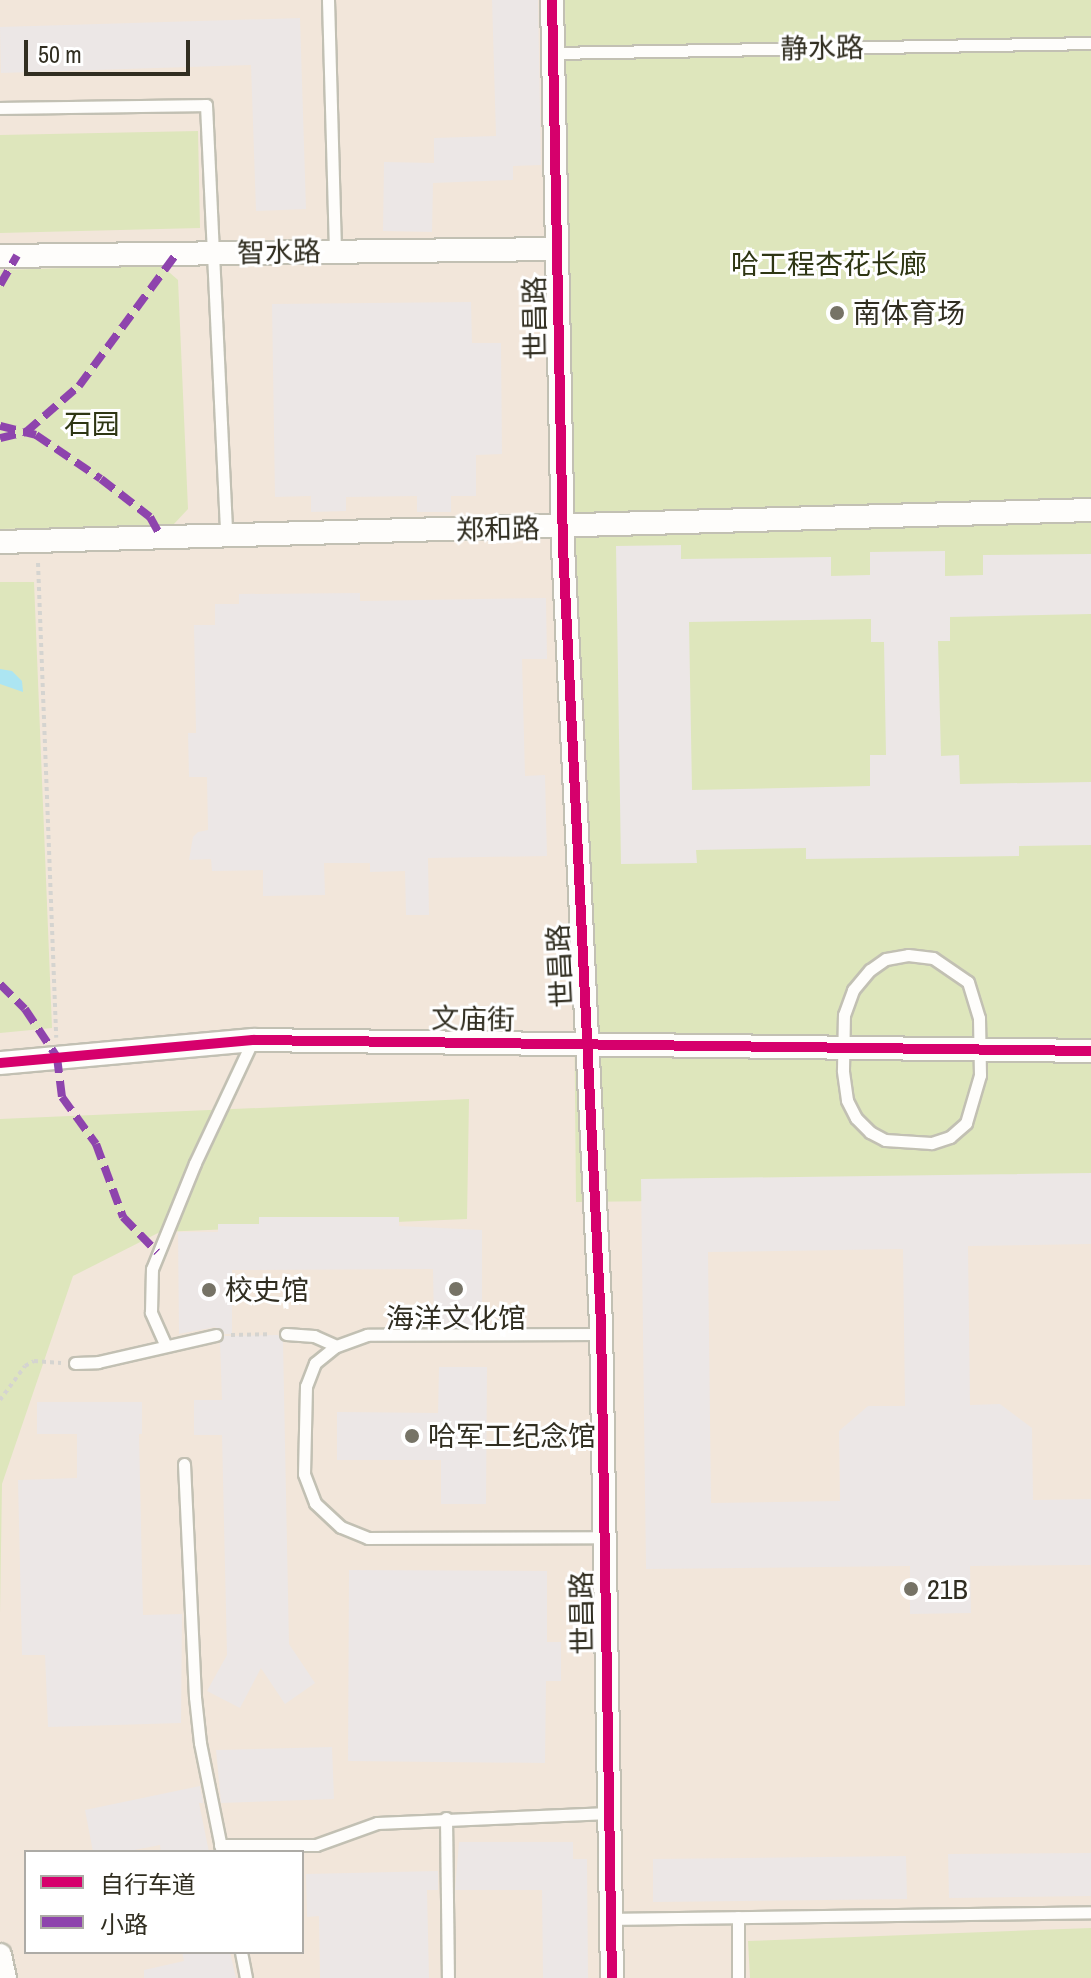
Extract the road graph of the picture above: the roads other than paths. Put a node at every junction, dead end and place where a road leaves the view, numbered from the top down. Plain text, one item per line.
1 (328, 0) edge
2 (552, 0) edge
3 (1091, 43) edge
4 (553, 53) junction
5 (0, 108) edge
6 (557, 249) junction
7 (335, 252) junction
8 (212, 253) junction
9 (0, 256) edge
10 (1091, 510) edge
11 (563, 527) junction
12 (226, 536) junction
13 (0, 542) edge
14 (253, 1040) junction
15 (588, 1045) junction
16 (844, 1048) junction
17 (980, 1050) junction
18 (1091, 1051) edge
19 (0, 1063) edge
20 (286, 1334) road end
21 (601, 1334) junction
22 (216, 1335) road end
23 (165, 1344) junction
24 (336, 1346) junction
25 (75, 1363) road end
26 (184, 1464) dead end
27 (605, 1537) junction
28 (609, 1813) junction
29 (446, 1818) junction
30 (221, 1848) edge
31 (1091, 1912) edge
32 (738, 1917) junction
33 (611, 1919) junction
34 (241, 1954) edge
35 (0, 1955) edge
36 (5, 1978) edge
37 (246, 1978) edge
38 (448, 1978) edge
39 (612, 1978) edge
40 (738, 1978) edge

1 - 7 lane
2 - 4 street, 世昌路
3 - 4 lane, 静水路
4 - 6 street, 世昌路
5 - 8 lane
6 - 7 street, 智水路
6 - 11 street, 世昌路
7 - 8 street, 智水路
8 - 9 street, 智水路
8 - 12 lane
10 - 11 street, 郑和路
11 - 12 street, 郑和路
11 - 15 street, 世昌路
12 - 13 street, 郑和路
14 - 15 street, 文庙街
14 - 19 street, 文庙街
14 - 23 lane
15 - 16 street, 文庙街
15 - 21 street, 世昌路
16 - 17 street, 文庙街
16 - 17 lane
16 - 17 lane
17 - 18 street, 文庙街
20 - 24 lane
21 - 24 lane
21 - 27 street, 世昌路
22 - 23 lane
23 - 25 lane
24 - 27 lane
26 - 30 lane
27 - 28 street, 世昌路
28 - 29 lane
28 - 33 street, 世昌路
29 - 30 lane
29 - 38 lane
31 - 32 lane
32 - 33 lane
32 - 40 lane
33 - 39 street, 世昌路
34 - 37 lane
35 - 36 street

